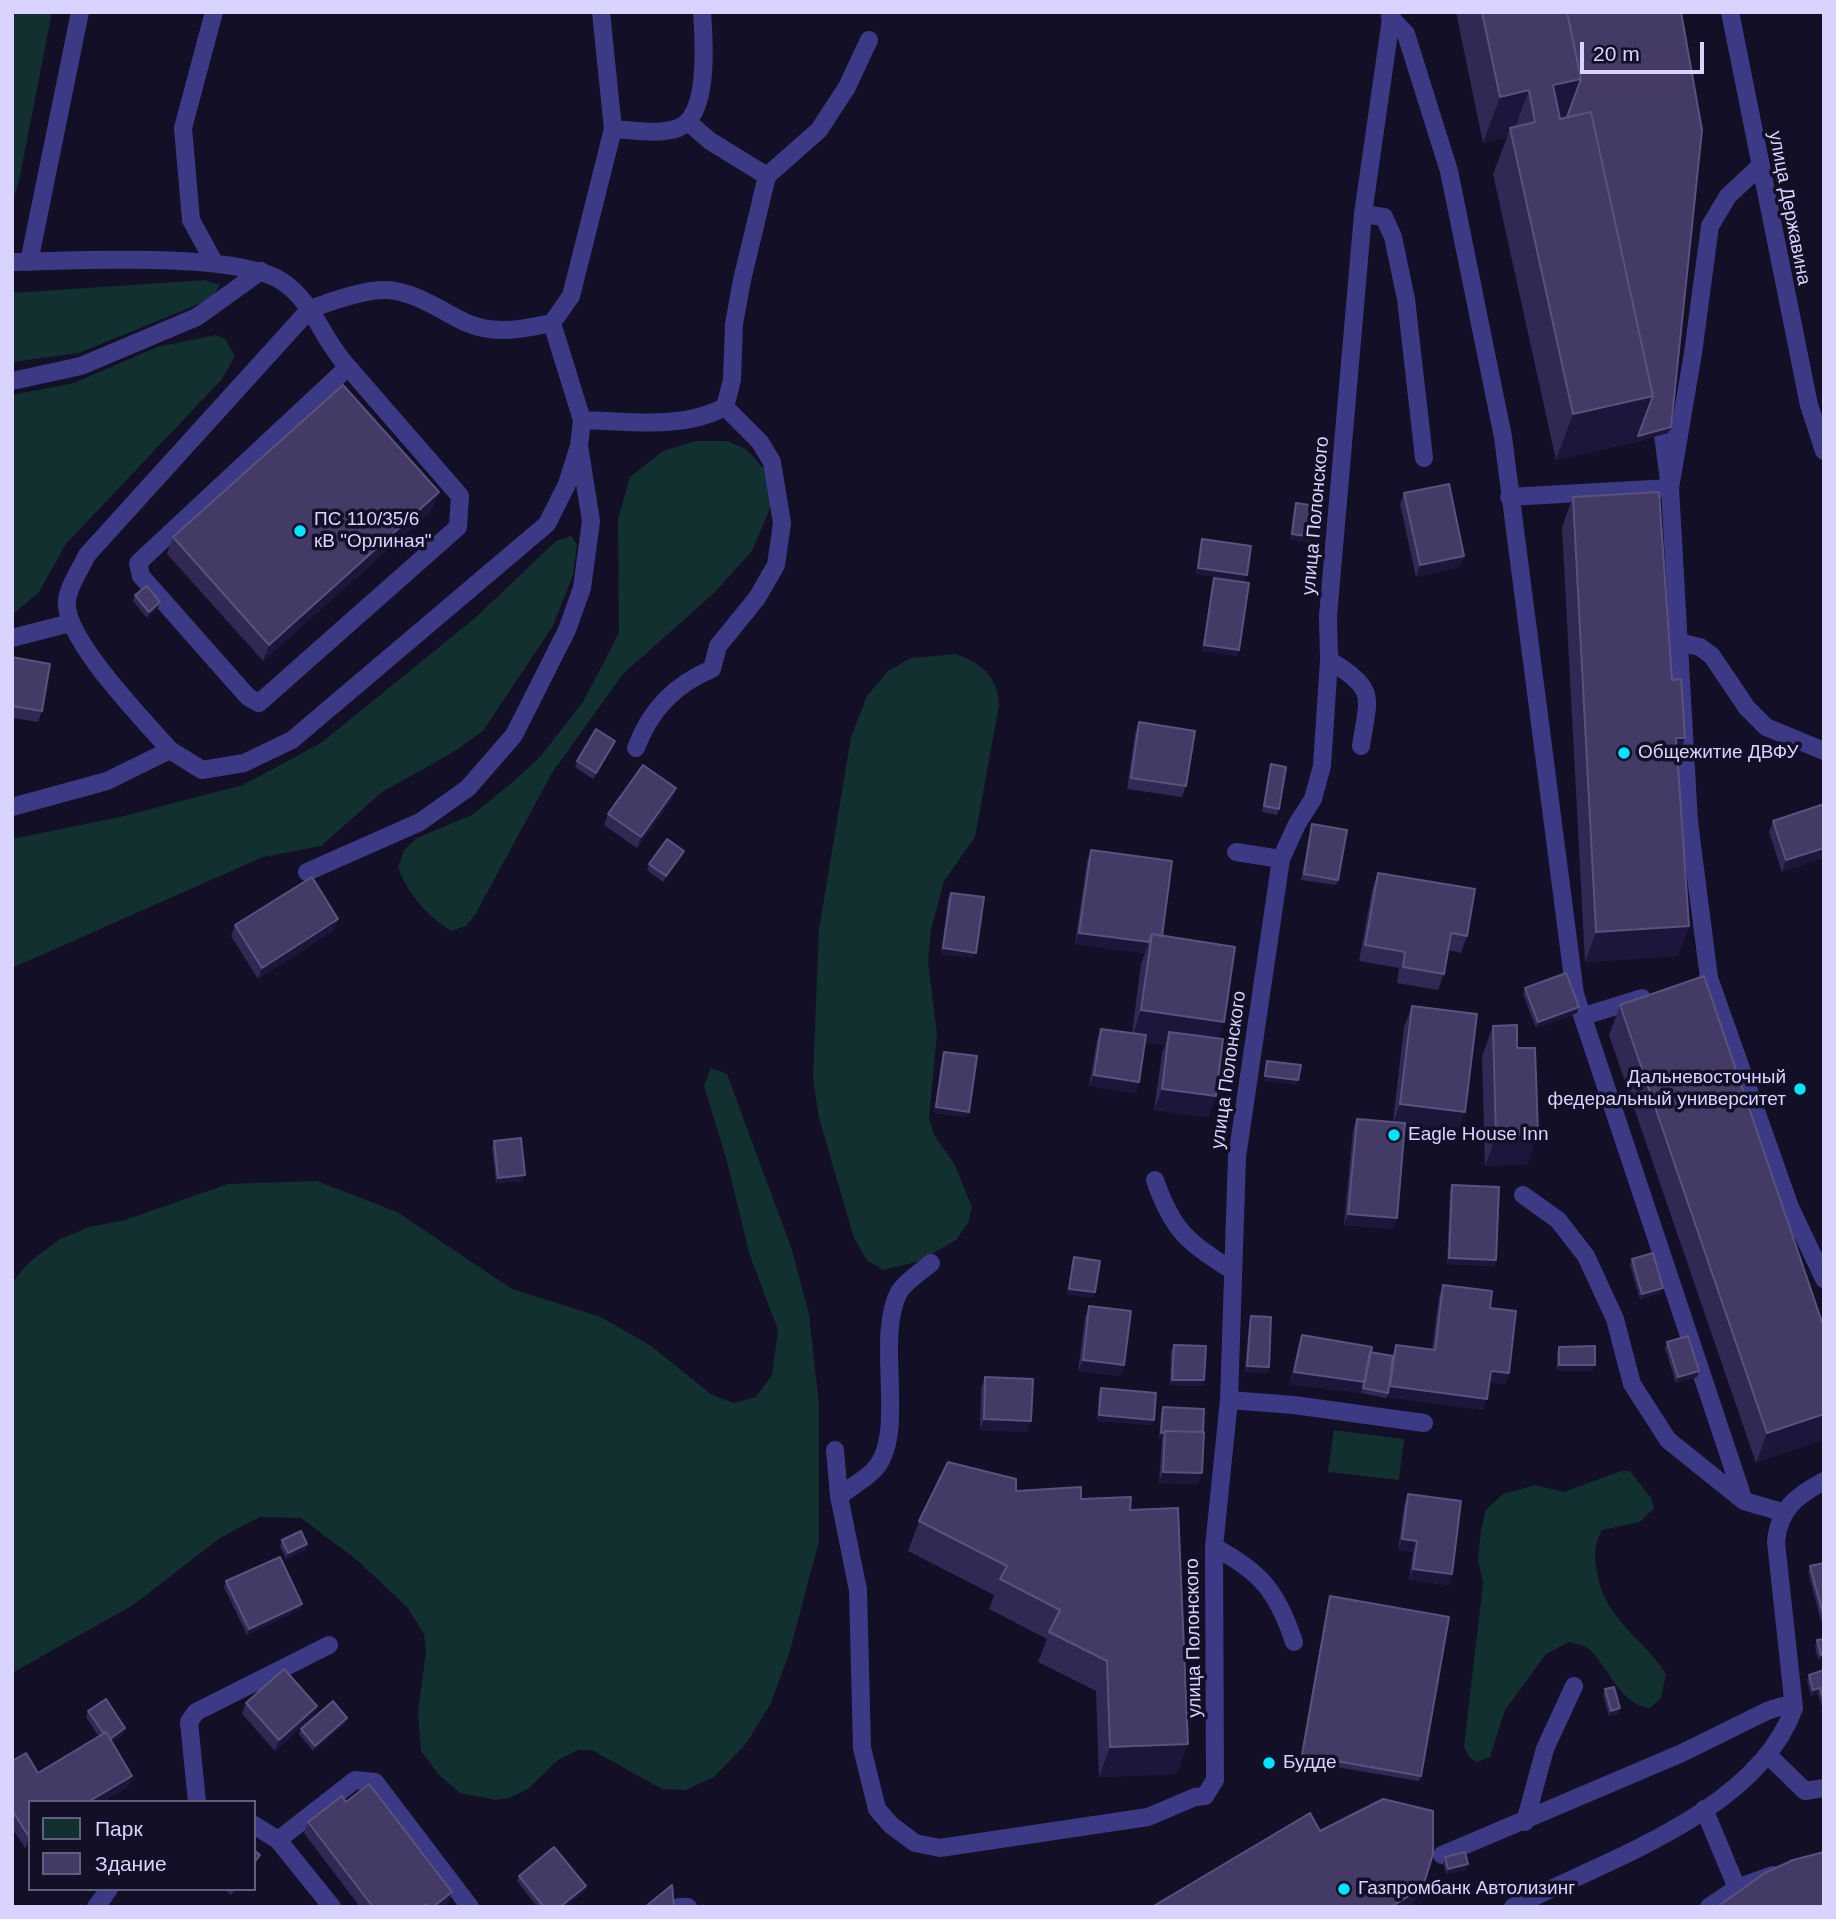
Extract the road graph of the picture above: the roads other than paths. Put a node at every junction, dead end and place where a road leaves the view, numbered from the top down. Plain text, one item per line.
1 (80, 12) edge
2 (214, 12) edge
3 (601, 12) edge
4 (702, 12) edge
5 (1730, 12) edge
6 (1391, 14) edge
7 (869, 40) dead end
8 (688, 122) junction
9 (613, 129) junction
10 (1759, 167) junction
11 (767, 176) junction
12 (1363, 214) junction
13 (20, 262) edge
14 (214, 262) junction
15 (261, 271) junction
16 (310, 309) junction
17 (552, 323) junction
18 (348, 367) junction
19 (12, 381) edge
20 (725, 407) junction
21 (582, 420) junction
22 (1662, 435) edge
23 (579, 446) junction
24 (1824, 451) edge
25 (1424, 458) dead end
26 (1670, 488) junction
27 (1510, 497) junction
28 (70, 623) junction
29 (12, 638) edge
30 (1678, 642) junction
31 (1329, 660) junction
32 (1361, 746) dead end
33 (636, 748) dead end
34 (170, 750) junction
35 (1824, 751) edge
36 (12, 807) edge
37 (1236, 852) dead end
38 (1281, 859) junction
39 (307, 872) dead end
40 (1659, 993) edge
41 (1584, 1016) junction
42 (1155, 1180) dead end
43 (1523, 1195) dead end
44 (931, 1263) dead end
45 (1233, 1271) junction
46 (1824, 1279) edge
47 (1229, 1400) junction
48 (1424, 1423) dead end
49 (835, 1450) dead end
50 (1824, 1481) edge
51 (839, 1496) junction
52 (1744, 1501) junction
53 (1782, 1512) junction
54 (1214, 1547) junction
55 (1294, 1642) dead end
56 (329, 1646) dead end
57 (1574, 1686) dead end
58 (1794, 1708) junction
59 (1769, 1756) junction
60 (1824, 1788) edge
61 (197, 1800) edge
62 (1704, 1809) junction
63 (1525, 1822) junction
64 (256, 1826) edge
65 (278, 1840) junction
66 (1442, 1855) dead end
67 (1788, 1870) edge
68 (1737, 1888) junction
69 (108, 1891) edge
70 (1533, 1902) edge
71 (96, 1907) edge
72 (332, 1907) edge
73 (470, 1907) edge
74 (678, 1907) edge
75 (688, 1907) edge
76 (1513, 1907) edge
77 (1709, 1907) edge

1 - 13 lane
2 - 14 lane
3 - 9 lane
4 - 8 lane
5 - 10 lane, улица Державина
6 - 12 lane, улица Полонского
6 - 27 lane
7 - 11 lane
8 - 9 lane
8 - 11 lane
9 - 17 lane
10 - 24 lane, улица Державина
10 - 26 lane
11 - 20 lane
12 - 25 lane
12 - 31 lane, улица Полонского
13 - 14 lane
14 - 15 lane
15 - 16 lane
15 - 19 lane
16 - 17 lane
16 - 18 lane
16 - 28 lane
17 - 21 lane
18 - 18 lane
20 - 21 lane
20 - 33 lane
21 - 23 lane
22 - 26 lane
23 - 34 lane
23 - 39 lane
26 - 27 lane
26 - 30 lane
27 - 41 lane
28 - 29 lane
28 - 34 lane
30 - 35 lane
30 - 46 lane
31 - 32 lane
31 - 38 lane, улица Полонского
34 - 36 lane
37 - 38 lane
38 - 45 lane, улица Полонского
40 - 41 lane
41 - 52 lane
42 - 45 lane
43 - 52 lane
44 - 51 lane
45 - 47 lane, улица Полонского
47 - 48 lane
47 - 54 lane, улица Полонского
49 - 51 lane
50 - 53 lane
51 - 54 lane, улица Полонского
52 - 53 lane
53 - 58 lane
54 - 55 lane
56 - 61 lane
57 - 63 lane
58 - 59 lane
58 - 63 lane
59 - 60 lane
59 - 62 lane
62 - 68 lane
62 - 70 lane
63 - 66 lane
64 - 65 lane
65 - 72 lane
65 - 73 lane
67 - 68 lane
68 - 77 lane
69 - 71 lane
70 - 76 lane
74 - 75 lane

